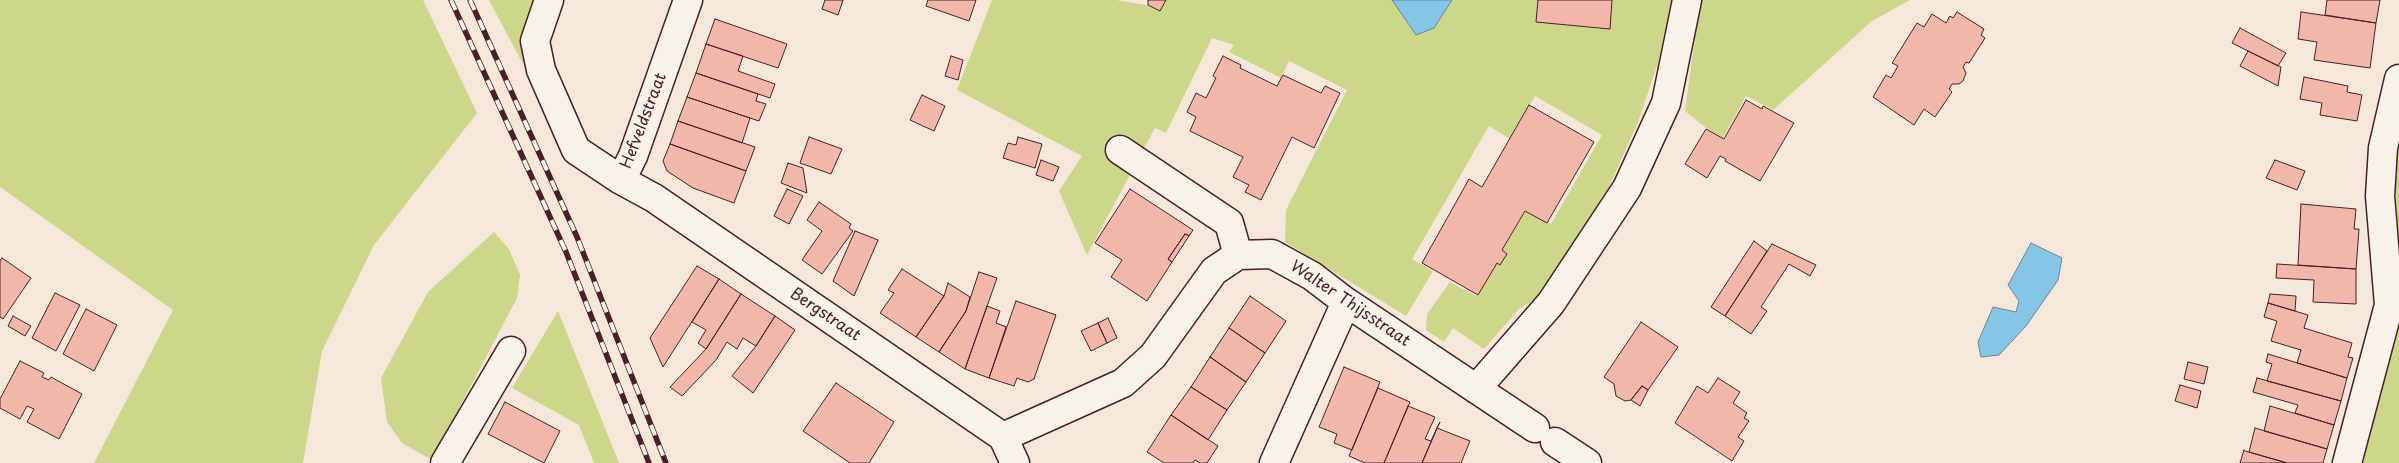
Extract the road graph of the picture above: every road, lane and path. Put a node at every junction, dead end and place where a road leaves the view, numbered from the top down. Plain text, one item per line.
1 (549, 0) edge
2 (688, 0) edge
3 (1688, 0) edge
4 (2399, 79) edge
5 (1120, 150) dead end
6 (621, 180) junction
7 (1238, 255) junction
8 (1346, 302) junction
9 (511, 351) dead end
10 (1476, 388) junction
11 (1003, 437) junction
12 (446, 463) edge
13 (1015, 463) edge
14 (1274, 463) edge
15 (1587, 463) edge
16 (2347, 463) edge

1 - 6 street, Hefveldstraat
2 - 6 street, Hefveldstraat
3 - 10 street
4 - 16 street
5 - 7 street
6 - 11 street, Bergstraat
7 - 8 street, Walter Thijsstraat
7 - 11 street
8 - 10 street, Walter Thijsstraat
8 - 14 street
9 - 12 street
10 - 15 street, Walter Thijsstraat
11 - 13 street

